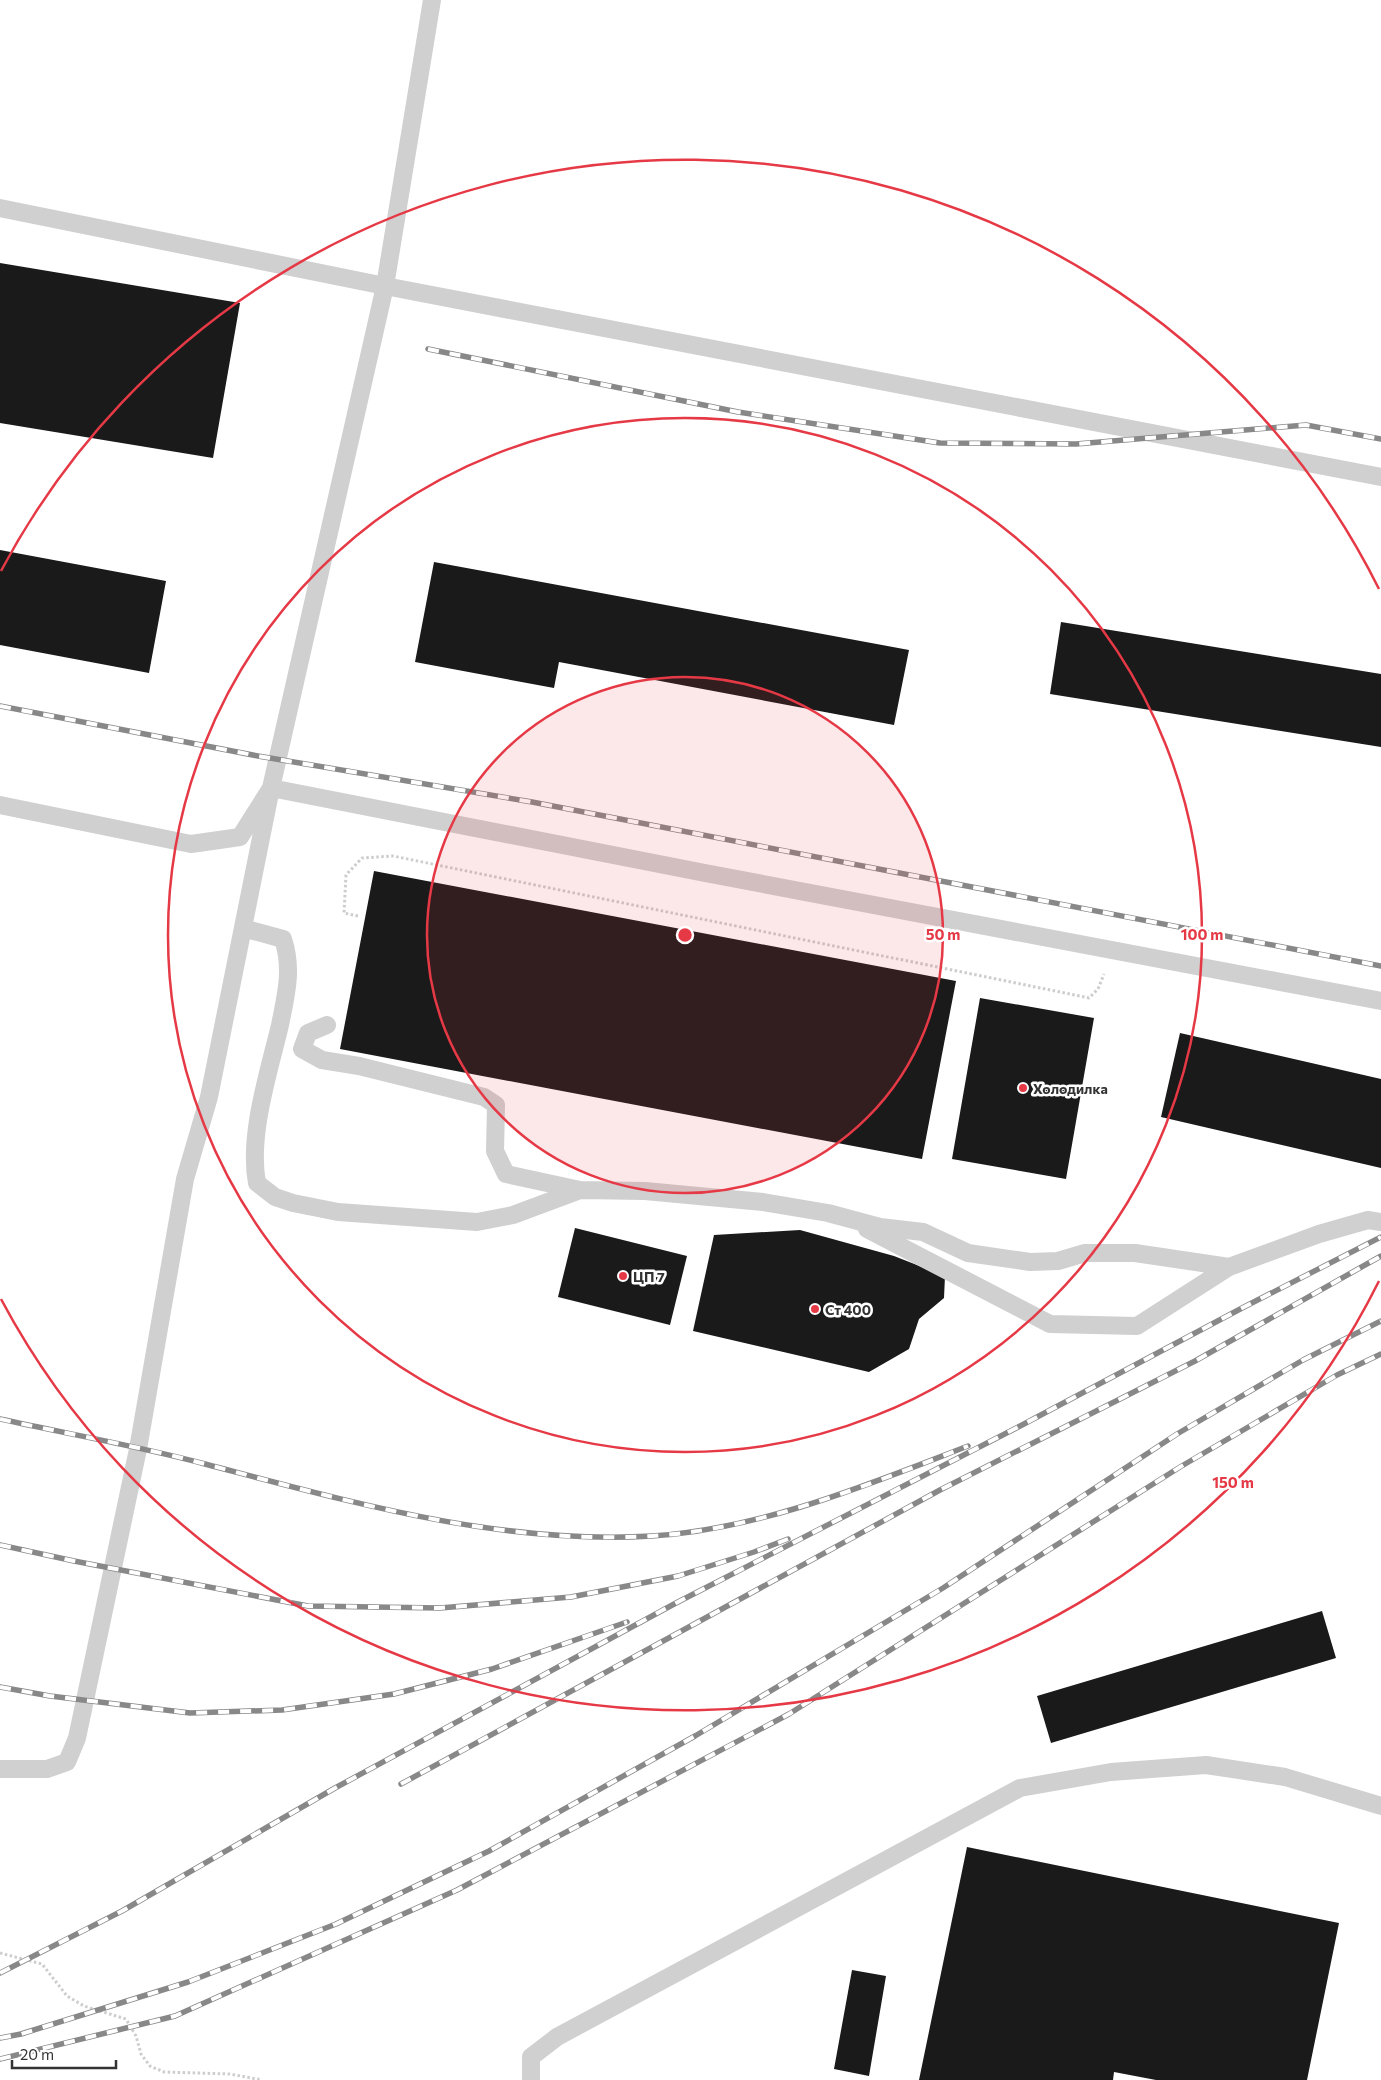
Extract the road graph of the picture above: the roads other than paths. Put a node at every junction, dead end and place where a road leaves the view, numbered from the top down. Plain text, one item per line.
1 (432, 0) edge
2 (0, 208) edge
3 (385, 286) junction
4 (1381, 478) edge
5 (271, 788) junction
6 (0, 806) edge
7 (242, 928) junction
8 (1381, 1001) edge
9 (327, 1025) dead end
10 (580, 1190) junction
11 (844, 1217) junction
12 (1381, 1222) edge
13 (1229, 1267) junction
14 (0, 1769) edge
15 (1381, 1806) edge
16 (531, 2057) junction
17 (518, 2080) edge
18 (531, 2080) edge

1 - 3 lane
2 - 3 lane
3 - 4 lane
3 - 5 lane
5 - 6 lane
5 - 7 lane
5 - 8 lane
7 - 10 lane
7 - 14 lane
9 - 10 lane
10 - 11 lane
11 - 13 lane
11 - 13 lane
12 - 13 lane
15 - 16 lane
16 - 17 lane
16 - 18 lane

